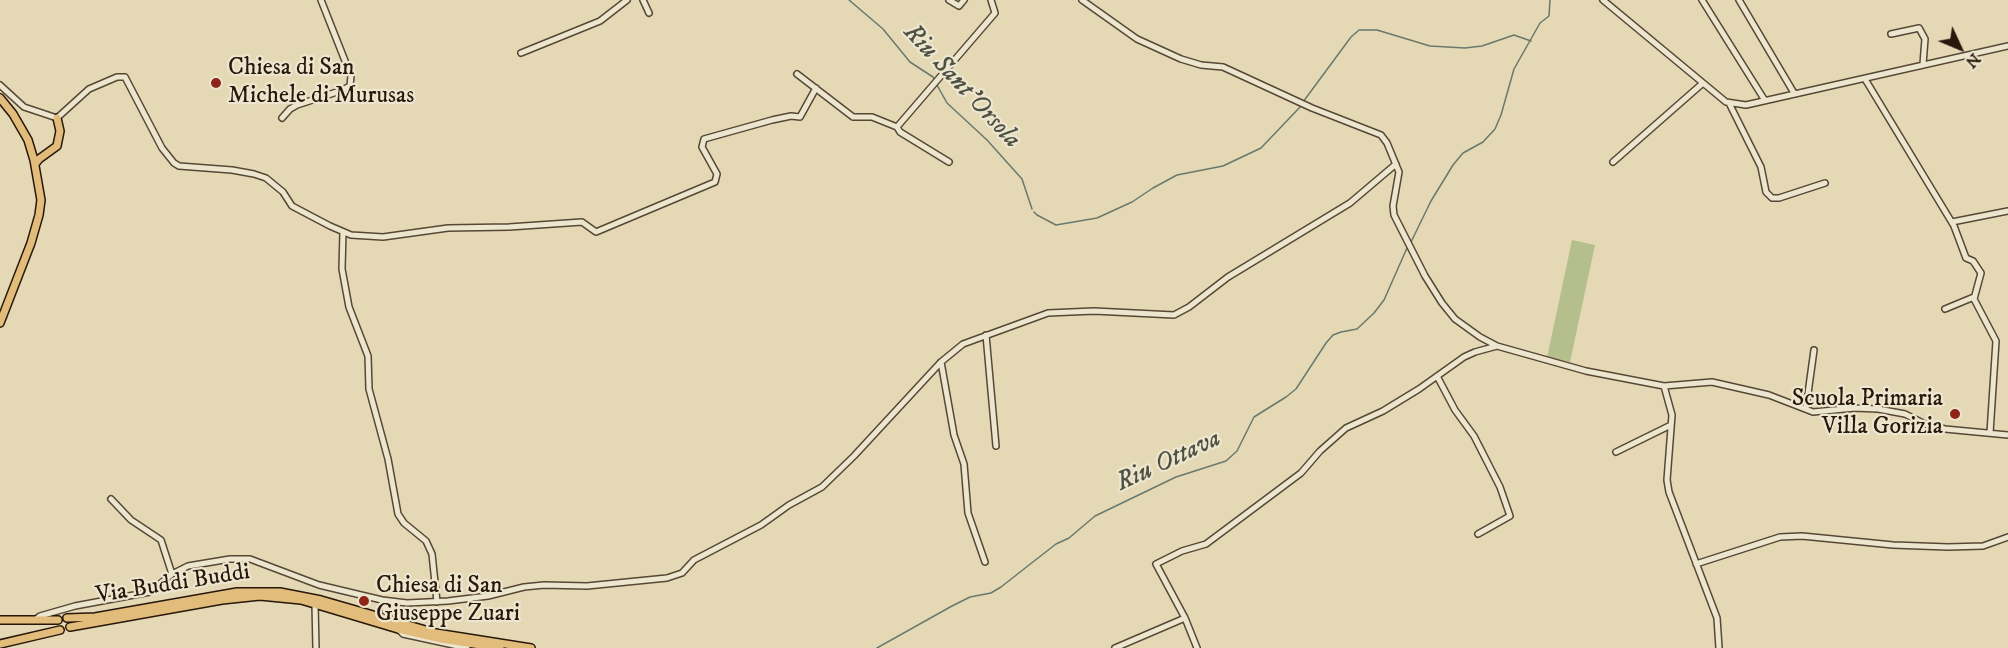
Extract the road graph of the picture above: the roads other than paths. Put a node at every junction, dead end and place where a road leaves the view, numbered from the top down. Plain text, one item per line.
1 (321, 0) edge
2 (627, 0) edge
3 (643, 0) edge
4 (949, 0) edge
5 (964, 0) edge
6 (991, 0) edge
7 (1082, 0) edge
8 (1603, 0) edge
9 (1702, 0) edge
10 (1738, 0) edge
11 (649, 13) dead end
12 (1891, 34) dead end
13 (2008, 46) edge
14 (521, 53) dead end
15 (1923, 64) junction
16 (797, 74) dead end
17 (1864, 79) junction
18 (1702, 83) junction
19 (0, 85) edge
20 (816, 88) junction
21 (1794, 93) junction
22 (0, 98) edge
23 (1764, 99) junction
24 (1729, 103) junction
25 (57, 118) junction
26 (282, 118) dead end
27 (897, 127) junction
28 (32, 152) junction
29 (47, 154) junction
30 (949, 162) dead end
31 (1613, 162) dead end
32 (35, 164) junction
33 (1396, 164) junction
34 (1825, 183) dead end
35 (2008, 211) edge
36 (1952, 222) junction
37 (343, 232) junction
38 (1974, 298) junction
39 (1945, 309) dead end
40 (0, 323) edge
41 (986, 335) junction
42 (1497, 346) junction
43 (1814, 350) dead end
44 (941, 362) junction
45 (1437, 376) junction
46 (1664, 386) junction
47 (1806, 408) junction
48 (1671, 425) junction
49 (1990, 433) junction
50 (2008, 435) edge
51 (996, 446) dead end
52 (1616, 452) dead end
53 (111, 500) dead end
54 (1478, 534) dead end
55 (2008, 537) edge
56 (985, 562) dead end
57 (1696, 564) junction
58 (172, 574) junction
59 (318, 585) junction
60 (382, 600) junction
61 (315, 601) junction
62 (437, 602) junction
63 (67, 618) junction
64 (1185, 618) junction
65 (36, 619) junction
66 (0, 620) edge
67 (58, 620) junction
68 (390, 621) junction
69 (70, 627) junction
70 (60, 630) junction
71 (401, 632) junction
72 (0, 644) edge
73 (316, 648) edge
74 (467, 648) edge
75 (500, 648) edge
76 (531, 648) edge
77 (1115, 648) edge
78 (1197, 648) edge
79 (1719, 648) edge

1 - 26 street
2 - 14 street
3 - 11 street
4 - 5 street
6 - 27 street
7 - 33 street
8 - 18 street
9 - 23 street
10 - 21 street
12 - 15 street
13 - 15 street
15 - 17 street
16 - 20 street
17 - 21 street
17 - 36 street
18 - 24 street
18 - 31 street
19 - 25 street
20 - 27 street
20 - 37 street
21 - 23 street
22 - 28 main road
23 - 24 street
24 - 34 street
25 - 29 main road
25 - 37 street
27 - 30 street
28 - 29 main road
28 - 32 main road
29 - 32 main road
32 - 40 main road
33 - 41 street
33 - 42 street
35 - 36 street
36 - 38 street
37 - 62 street
38 - 39 street
38 - 49 street
41 - 44 street
41 - 51 street
42 - 45 street
42 - 46 street
43 - 47 street
44 - 56 street
44 - 62 street
45 - 54 street
45 - 64 street
46 - 47 street
46 - 48 street
47 - 49 street
48 - 52 street
48 - 57 street
49 - 50 street
53 - 58 street
55 - 57 street
57 - 79 street
58 - 59 street
58 - 65 street
59 - 60 street
59 - 61 street
60 - 62 street
60 - 68 street
61 - 63 main road, Via Buddi Buddi
61 - 68 main road, Via Buddi Buddi
61 - 69 main road, Via Buddi Buddi
61 - 71 main road, Via Buddi Buddi
61 - 73 street
63 - 67 main road
63 - 69 main road
64 - 77 street
64 - 78 street
65 - 66 main road
65 - 67 main road
67 - 70 main road
68 - 76 main road, Via Buddi Buddi
69 - 70 main road
70 - 72 main road
71 - 74 street
71 - 75 main road, Via Buddi Buddi

